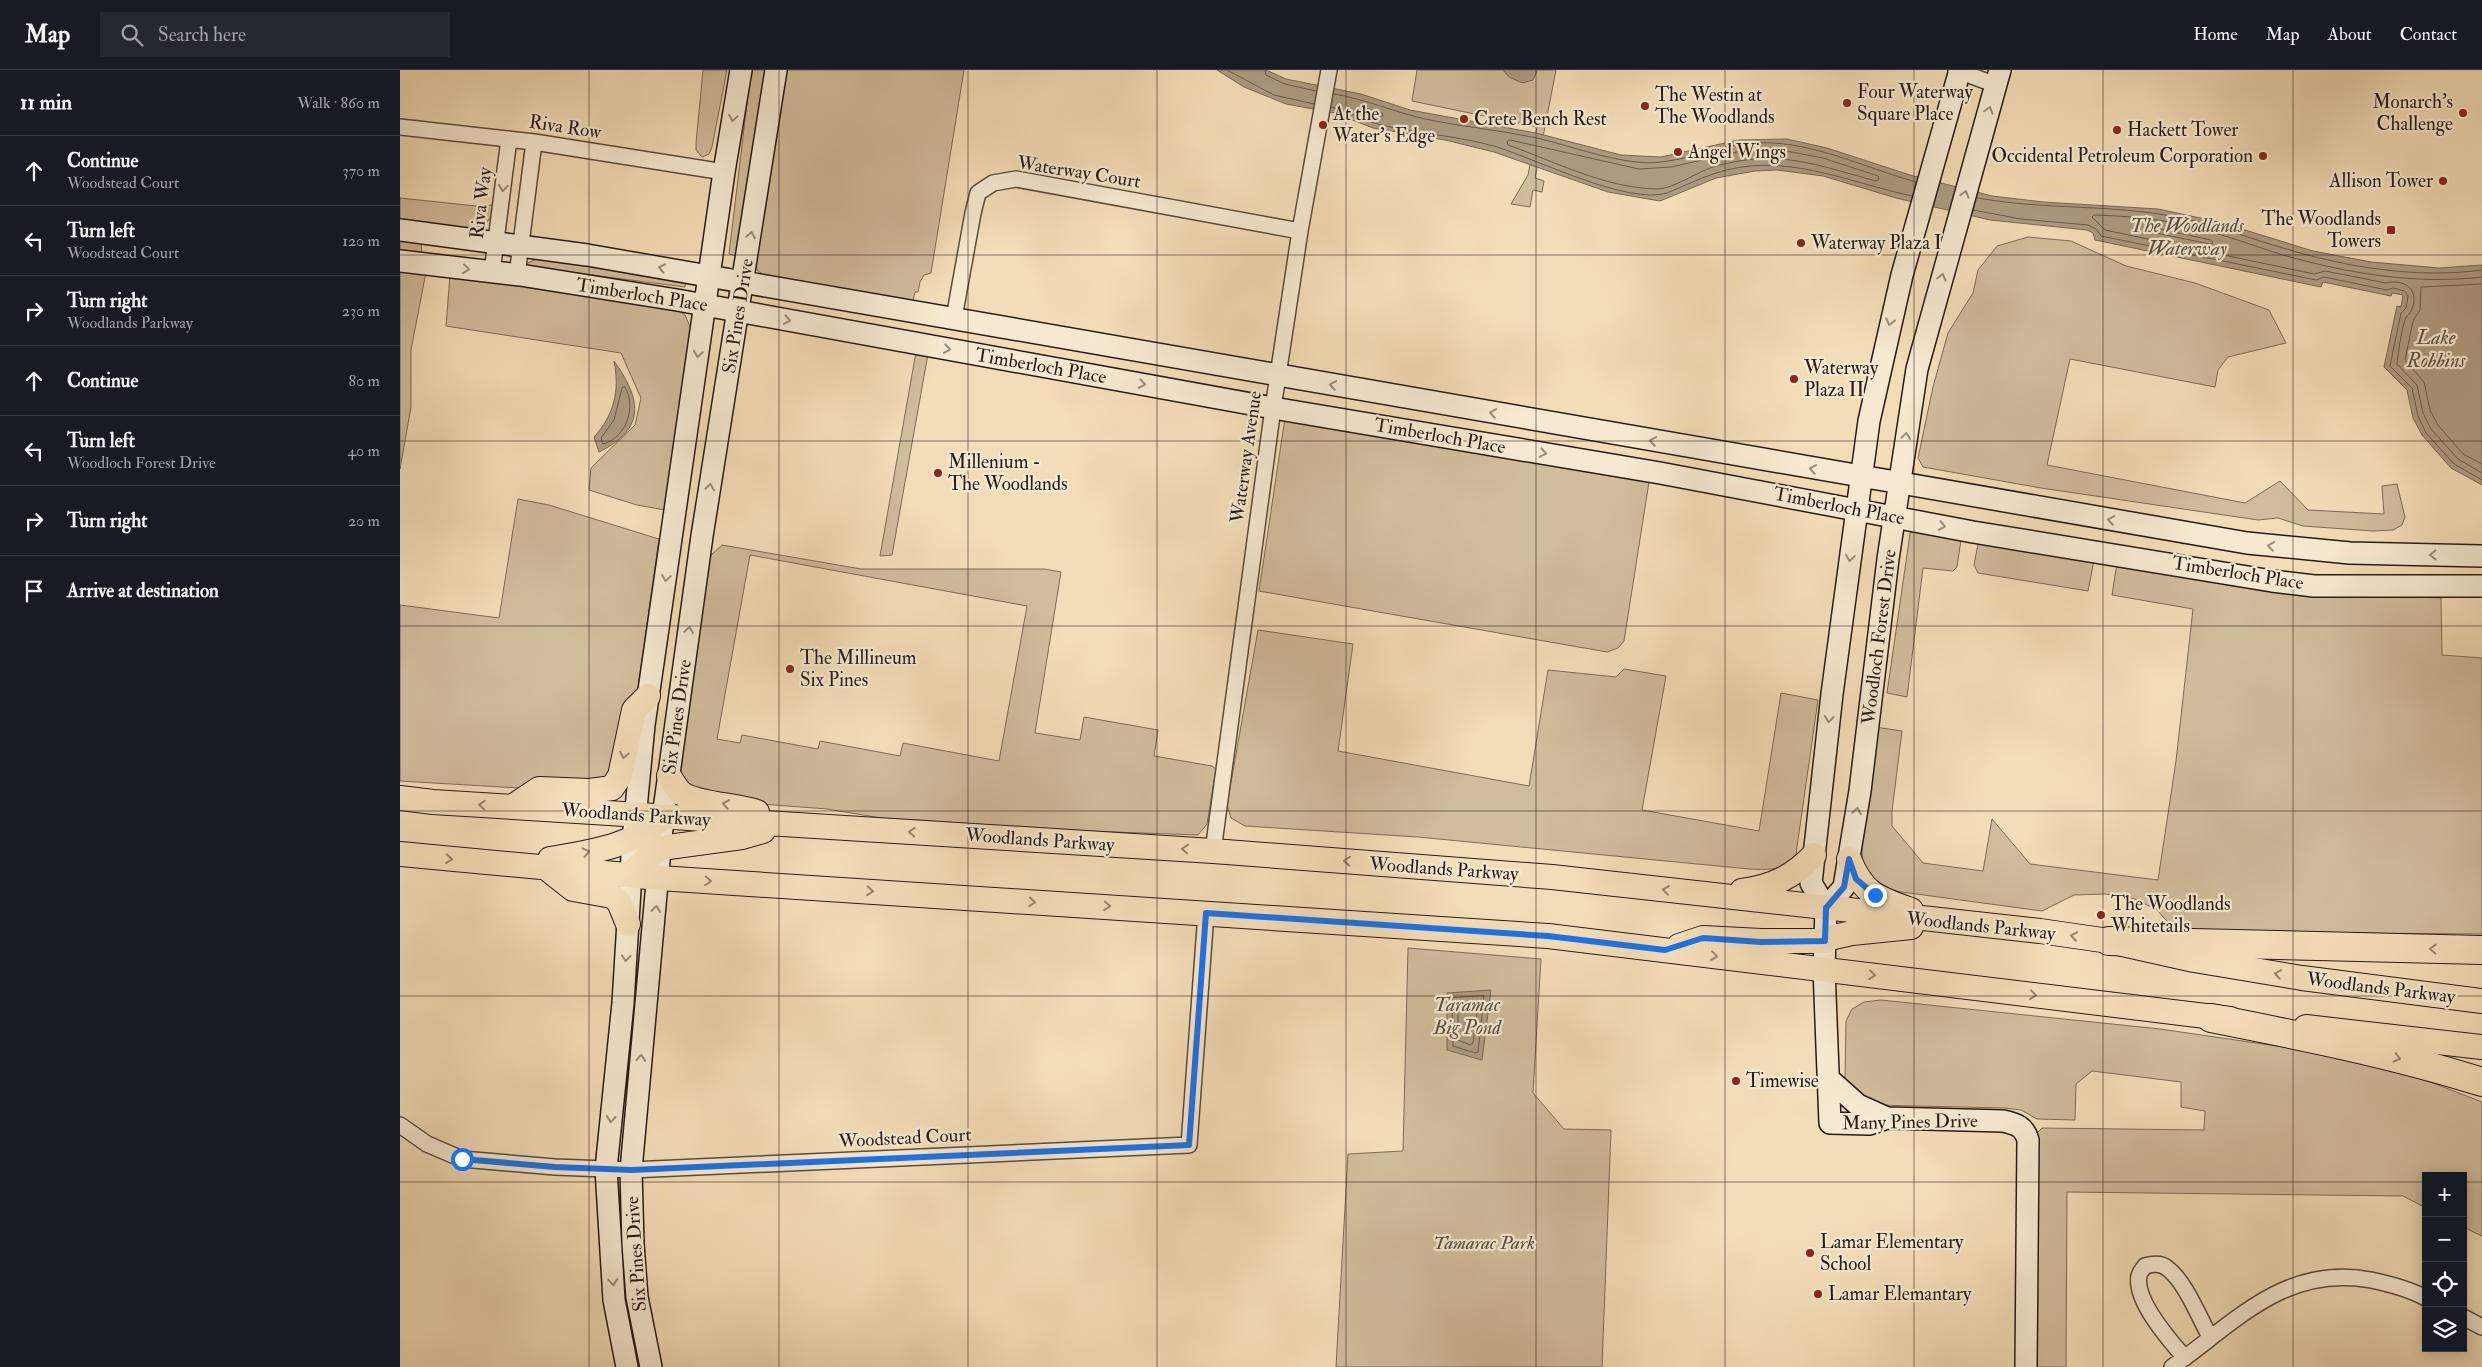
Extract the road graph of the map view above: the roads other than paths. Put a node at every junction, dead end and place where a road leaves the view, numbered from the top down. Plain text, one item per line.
1 (741, 70) edge
2 (776, 70) edge
3 (1329, 70) edge
4 (1959, 70) edge
5 (1998, 78) edge
6 (400, 128) edge
7 (509, 139) junction
8 (534, 142) junction
9 (724, 172) junction
10 (400, 230) edge
11 (1300, 231) junction
12 (441, 235) junction
13 (497, 242) junction
14 (520, 246) junction
15 (400, 261) edge
16 (438, 266) junction
17 (492, 272) junction
18 (517, 275) junction
19 (710, 278) junction
20 (744, 283) junction
21 (705, 306) junction
22 (739, 312) junction
23 (954, 318) junction
24 (1279, 376) junction
25 (1273, 408) junction
26 (1862, 477) junction
27 (1899, 484) junction
28 (1857, 509) junction
29 (1894, 517) junction
30 (673, 529) junction
31 (2188, 533) junction
32 (702, 536) junction
33 (2482, 556) edge
34 (2183, 564) junction
35 (2482, 586) edge
36 (648, 696) junction
37 (669, 776) junction
38 (400, 798) edge
39 (512, 807) junction
40 (635, 814) junction
41 (663, 817) junction
42 (789, 824) junction
43 (632, 840) junction
44 (660, 848) junction
45 (1213, 851) junction
46 (400, 854) edge
47 (1814, 855) junction
48 (1849, 859) junction
49 (521, 865) junction
50 (544, 867) junction
51 (631, 874) junction
52 (659, 878) junction
53 (1714, 895) junction
54 (1826, 908) junction
55 (1206, 913) junction
56 (1945, 922) junction
57 (628, 924) junction
58 (1825, 940) junction
59 (2109, 941) junction
60 (1665, 950) junction
61 (2482, 950) edge
62 (1824, 969) junction
63 (2482, 1001) edge
64 (2211, 1018) junction
65 (2482, 1047) edge
66 (1830, 1080) junction
67 (2482, 1082) edge
68 (1887, 1118) junction
69 (400, 1125) edge
70 (606, 1169) junction
71 (631, 1170) junction
72 (2422, 1296) edge
73 (2467, 1319) edge
74 (2482, 1327) edge
75 (2210, 1337) junction
76 (2185, 1358) junction
77 (627, 1367) edge
78 (651, 1367) edge
79 (2026, 1367) edge
80 (2172, 1367) edge

1 -> 9 street, Six Pines Drive
20 -> 2 street, Six Pines Drive
3 - 11 street, Waterway Avenue
4 - 5 street
4 -> 26 street, Woodloch Forest Drive
27 -> 5 street, Woodloch Forest Drive
6 - 7 street, Riva Row
7 - 8 street, Riva Row
7 -> 13 street, Riva Way
8 - 9 street, Riva Row
8 - 14 street
9 - 19 street, Six Pines Drive
10 - 12 street, Timberloch Place
11 - 23 street, Waterway Court
11 - 24 street, Waterway Avenue
12 - 13 street, Timberloch Place
12 - 16 street
13 - 14 street, Timberloch Place
13 - 17 street, Riva Way
14 - 18 street
19 -> 14 street, Timberloch Place
15 - 16 street, Timberloch Place
16 -> 17 street, Timberloch Place
17 - 18 street, Timberloch Place
18 - 21 street, Timberloch Place
19 - 20 street, Timberloch Place
19 - 21 street, Six Pines Drive
20 - 22 street, Six Pines Drive
20 - 23 street, Timberloch Place
21 - 22 street, Timberloch Place
21 -> 30 street, Six Pines Drive
22 -> 25 street, Timberloch Place
32 -> 22 street, Six Pines Drive
23 - 24 street, Timberloch Place
24 - 25 street, Waterway Avenue
26 -> 24 street, Timberloch Place
25 -> 28 street, Timberloch Place
25 - 45 street, Waterway Avenue
26 - 27 street, Timberloch Place
26 - 28 street, Woodloch Forest Drive
27 - 29 street, Woodloch Forest Drive
31 -> 27 street, Timberloch Place
28 - 29 street, Timberloch Place
28 -> 47 street, Woodloch Forest Drive
29 -> 34 street, Timberloch Place
48 -> 29 street, Woodloch Forest Drive
30 - 32 street
30 -> 36 street, Six Pines Drive
33 -> 31 street, Timberloch Place
31 - 34 street
37 -> 32 street, Six Pines Drive
34 - 35 street, Timberloch Place
36 -> 39 main road
36 - 40 street, Six Pines Drive
37 - 41 street, Six Pines Drive
42 -> 37 main road
39 -> 38 main road, Woodlands Parkway
39 - 40 main road, Woodlands Parkway
40 - 41 main road, Woodlands Parkway
40 - 43 street, Six Pines Drive
41 - 42 main road, Woodlands Parkway
41 - 43 main road
41 - 44 street, Six Pines Drive
42 - 44 main road
45 -> 42 main road, Woodlands Parkway
49 -> 43 main road
43 - 51 street, Six Pines Drive
44 - 51 main road
44 - 52 street, Six Pines Drive
53 -> 45 main road, Woodlands Parkway
46 -> 49 main road
47 - 53 main road
47 - 54 street, Woodloch Forest Drive
48 - 54 street, Woodloch Forest Drive
48 - 56 main road
49 - 50 main road
50 - 51 main road
50 - 57 main road
51 - 52 main road
51 - 57 street, Six Pines Drive
52 -> 55 main road
71 -> 52 street, Six Pines Drive
53 - 54 main road, Woodlands Parkway
54 - 56 main road, Woodlands Parkway
54 - 58 street
55 - 60 main road
55 - 71 street, Woodstead Court
56 - 58 main road
59 -> 56 main road, Woodlands Parkway
57 -> 70 street, Six Pines Drive
58 - 60 main road
58 - 62 street
61 -> 59 highway
63 -> 59 main road, Woodlands Parkway
60 -> 62 main road
62 -> 64 main road
62 - 66 street, Many Pines Drive
64 - 65 main road
64 -> 67 highway
66 - 68 street
66 - 68 street, Many Pines Drive
68 - 79 street, Many Pines Drive
69 - 70 street, Woodstead Court
70 - 71 street, Woodstead Court
70 -> 77 street, Six Pines Drive
71 - 78 street, Six Pines Drive
72 - 75 street
73 - 74 street
75 - 76 street
75 - 76 street
76 - 80 street

